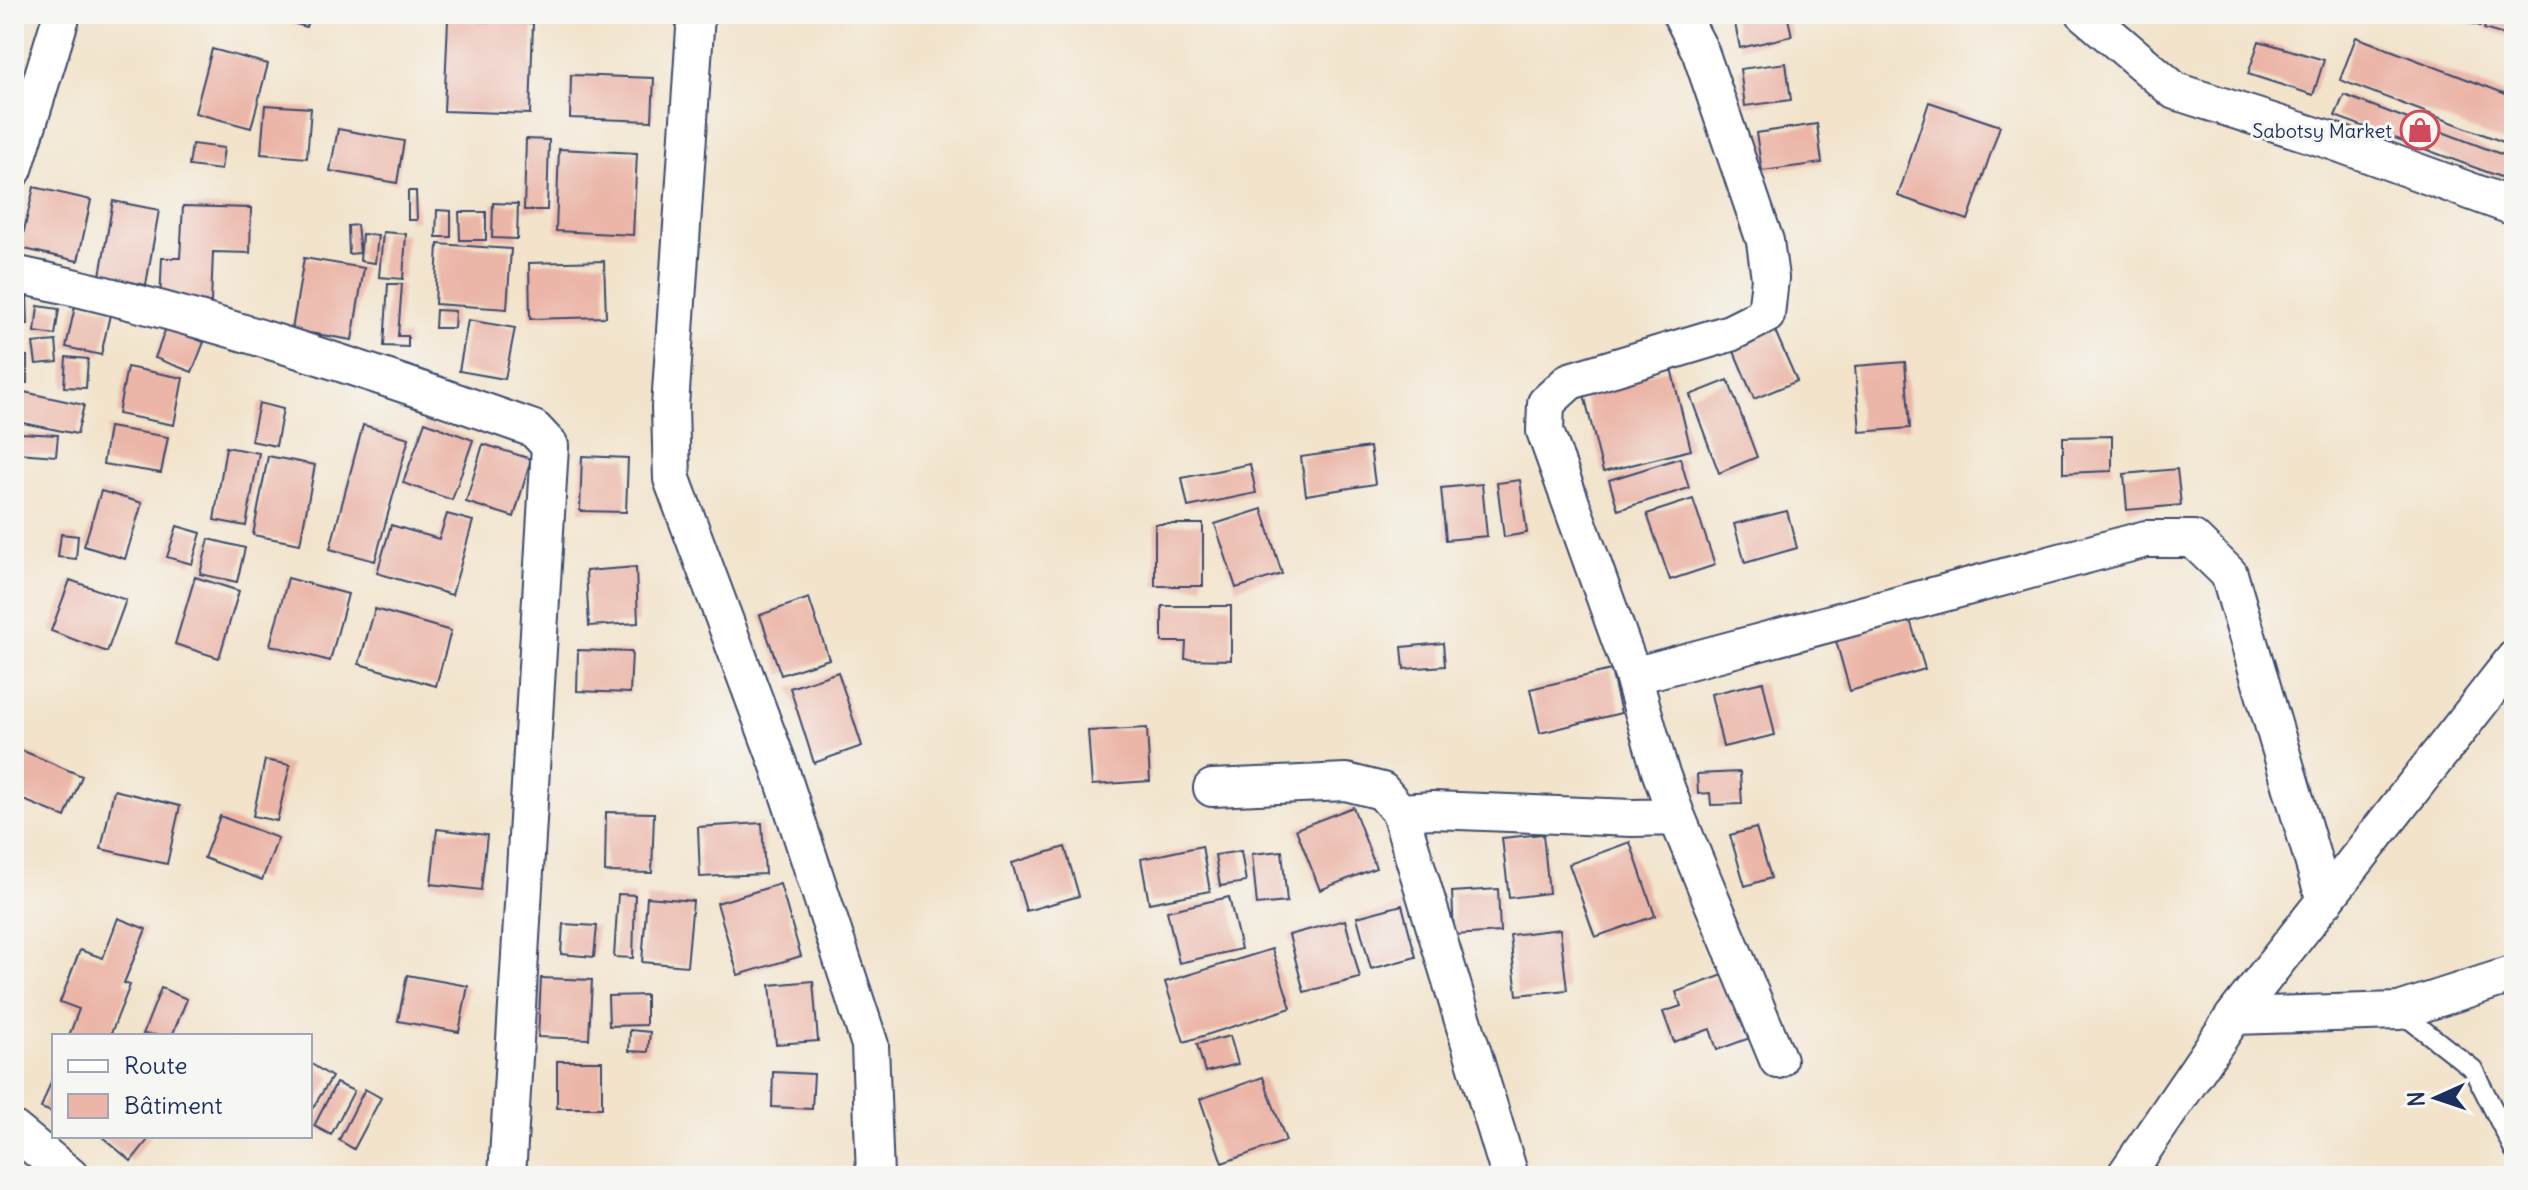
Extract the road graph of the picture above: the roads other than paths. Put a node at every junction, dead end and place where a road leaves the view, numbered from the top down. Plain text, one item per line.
1 (62, 14) edge
2 (696, 14) edge
3 (1681, 14) edge
4 (2085, 14) edge
5 (14, 169) edge
6 (2514, 207) edge
7 (14, 274) edge
8 (2514, 659) edge
9 (1633, 676) junction
10 (1212, 788) dead end
11 (1400, 812) junction
12 (1677, 817) junction
13 (2325, 901) junction
14 (2514, 974) edge
15 (2399, 1011) junction
16 (2234, 1016) junction
17 (1778, 1060) dead end
18 (14, 1130) edge
19 (2514, 1150) edge
20 (70, 1176) edge
21 (507, 1176) edge
22 (875, 1176) edge
23 (1510, 1176) edge
24 (2125, 1176) edge

1 - 5 street
2 - 22 street
3 - 9 street
4 - 6 street
7 - 21 street
8 - 13 street
9 - 12 street
9 - 13 street
10 - 11 street
11 - 12 street
11 - 23 street
12 - 17 street
13 - 16 street
14 - 15 street
15 - 16 street
15 - 19 lane
16 - 24 street
18 - 20 street

